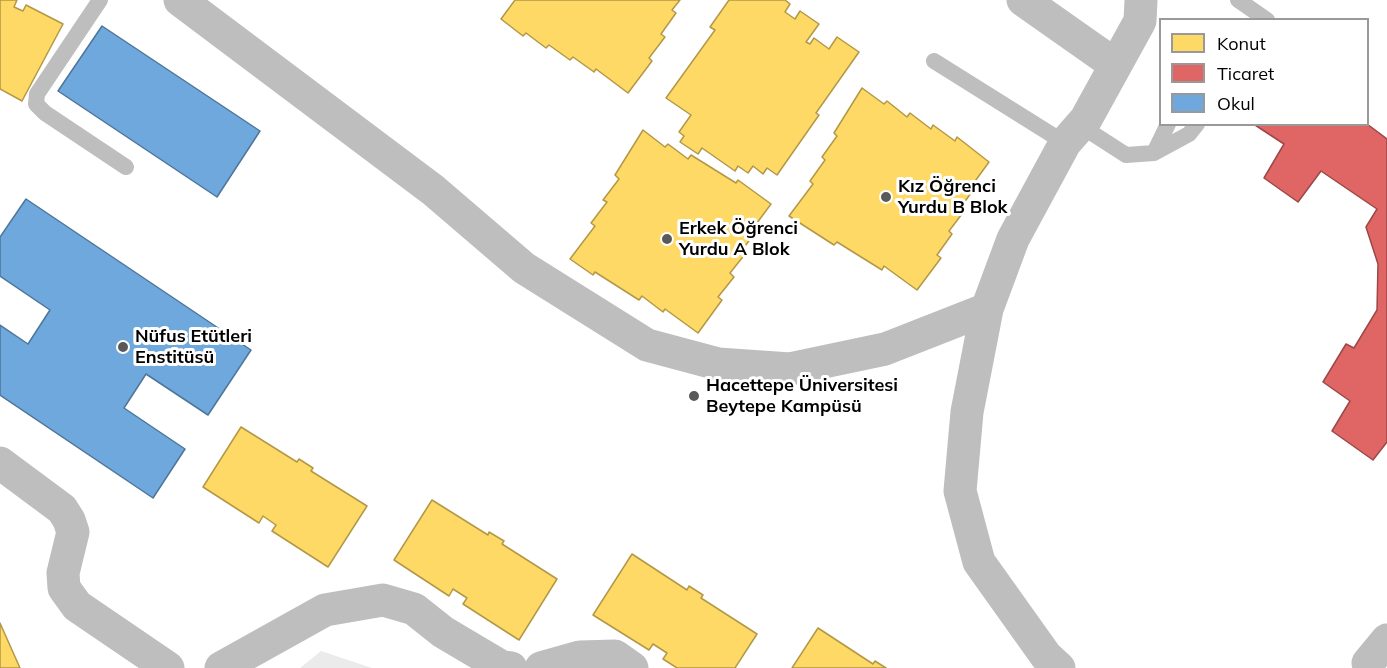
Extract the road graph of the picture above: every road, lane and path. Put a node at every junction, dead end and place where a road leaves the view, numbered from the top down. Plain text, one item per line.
1 (100, 0) edge
2 (180, 0) edge
3 (1023, 0) edge
4 (1142, 0) edge
5 (1238, 0) edge
6 (1264, 18) edge
7 (934, 61) dead end
8 (1114, 64) junction
9 (1167, 126) edge
10 (1195, 126) edge
11 (1073, 134) junction
12 (1154, 153) junction
13 (126, 167) dead end
14 (987, 309) junction
15 (0, 464) edge
16 (168, 668) edge
17 (221, 668) edge
18 (511, 668) edge
19 (541, 668) edge
20 (632, 668) edge
21 (1059, 668) edge

1 - 13 lane
2 - 14 street
3 - 8 street
4 - 8 street
5 - 6 lane
7 - 11 lane
8 - 11 street
9 - 12 lane
10 - 12 lane
11 - 12 lane
11 - 14 street
14 - 21 street
15 - 16 street
17 - 18 street
19 - 20 street

